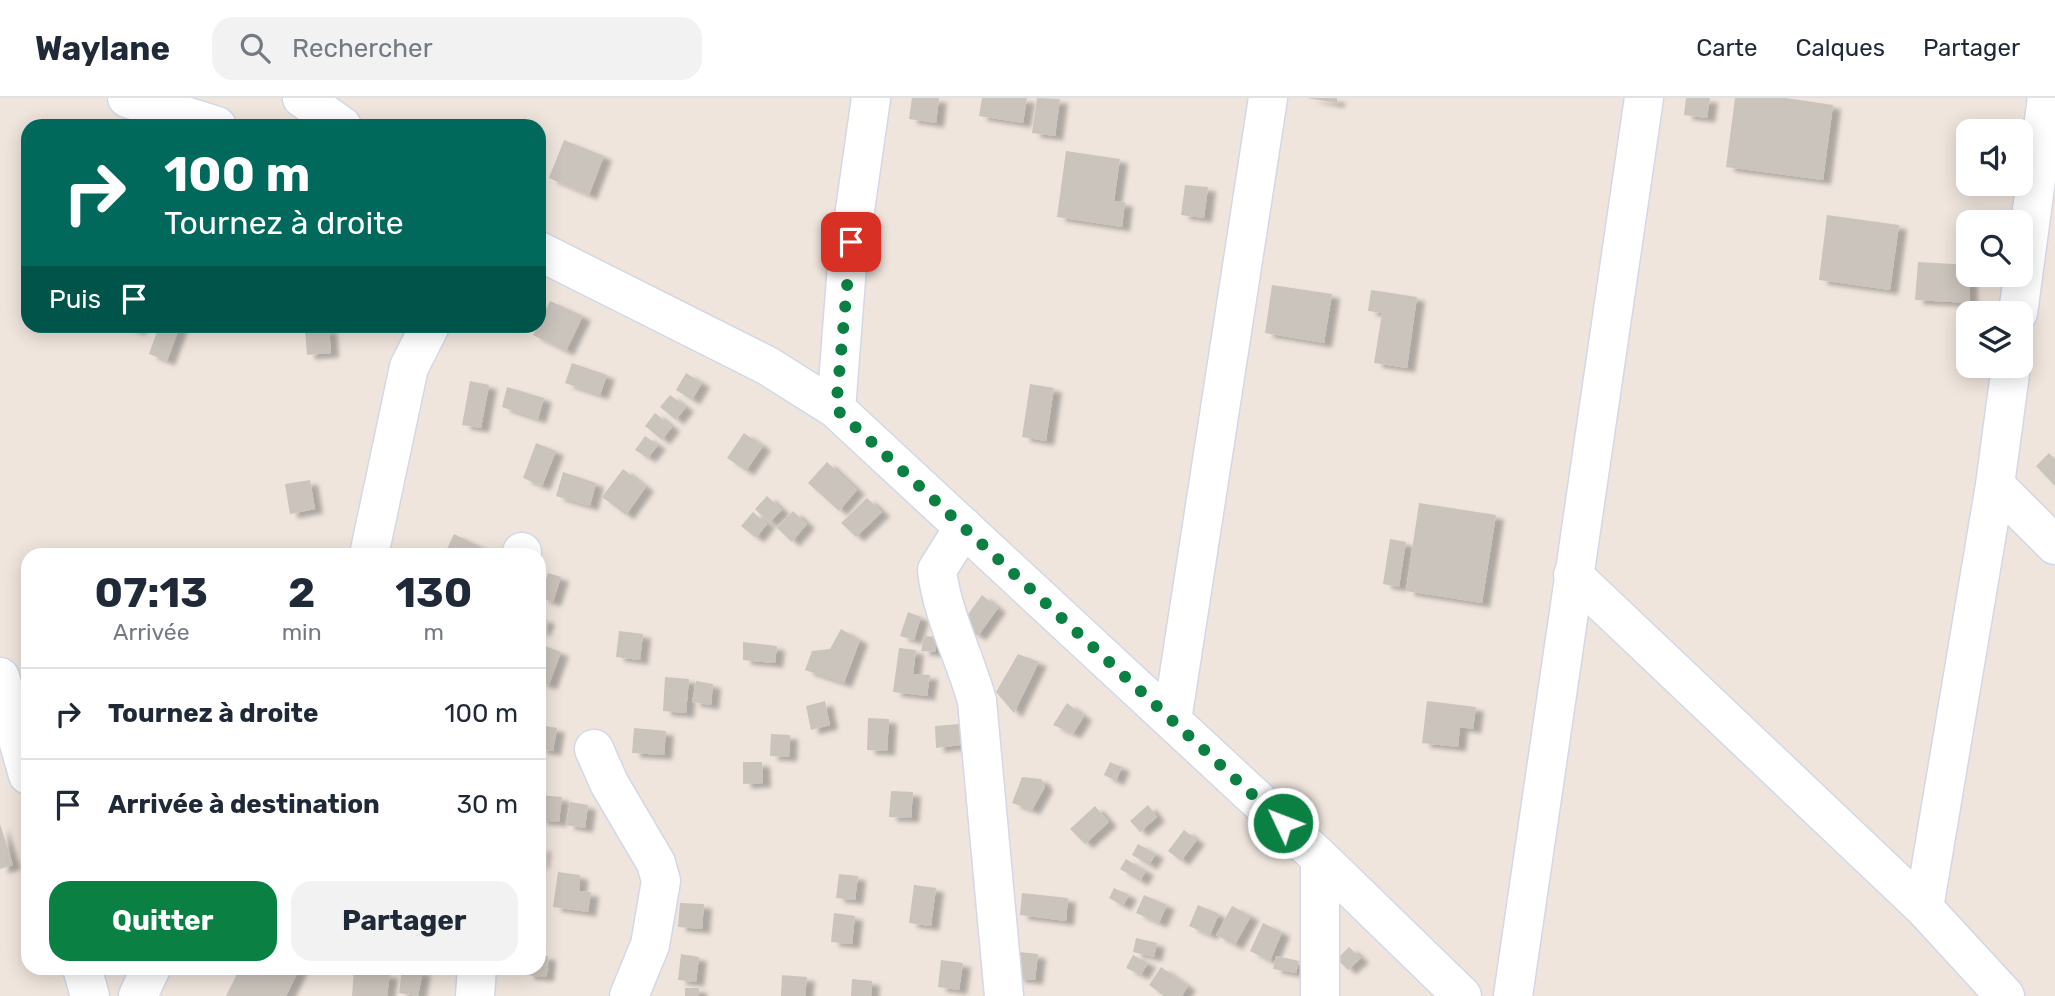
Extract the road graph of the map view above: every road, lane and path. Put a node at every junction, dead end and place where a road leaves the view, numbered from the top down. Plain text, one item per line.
1 (127, 98) edge
2 (302, 98) edge
3 (872, 98) edge
4 (1268, 98) edge
5 (1644, 98) edge
6 (2047, 98) edge
7 (194, 119) edge
8 (332, 119) edge
9 (546, 255) edge
10 (2020, 301) edge
11 (426, 333) edge
12 (2009, 378) edge
13 (836, 409) junction
14 (1995, 485) junction
15 (964, 527) junction
16 (2055, 545) edge
17 (370, 548) edge
18 (1573, 575) junction
19 (0, 677) edge
20 (1172, 720) junction
21 (594, 749) dead end
22 (21, 750) edge
23 (1320, 858) junction
24 (1924, 908) junction
25 (84, 975) edge
26 (148, 975) edge
27 (476, 975) edge
28 (90, 996) edge
29 (138, 996) edge
30 (475, 996) edge
31 (629, 996) edge
32 (1004, 996) edge
33 (1320, 996) edge
34 (1462, 996) edge
35 (1513, 996) edge
36 (2005, 996) edge

1 - 7 street
2 - 8 street
3 - 13 street
4 - 20 street
5 - 18 street
6 - 10 street
9 - 13 street
11 - 17 street
12 - 14 street
13 - 15 street
14 - 16 street
14 - 24 street
15 - 20 street
15 - 32 street
18 - 24 street
18 - 35 street
19 - 22 street
20 - 23 street
21 - 31 street
23 - 33 street
23 - 34 street
24 - 36 street
25 - 28 street
26 - 29 street
27 - 30 street

